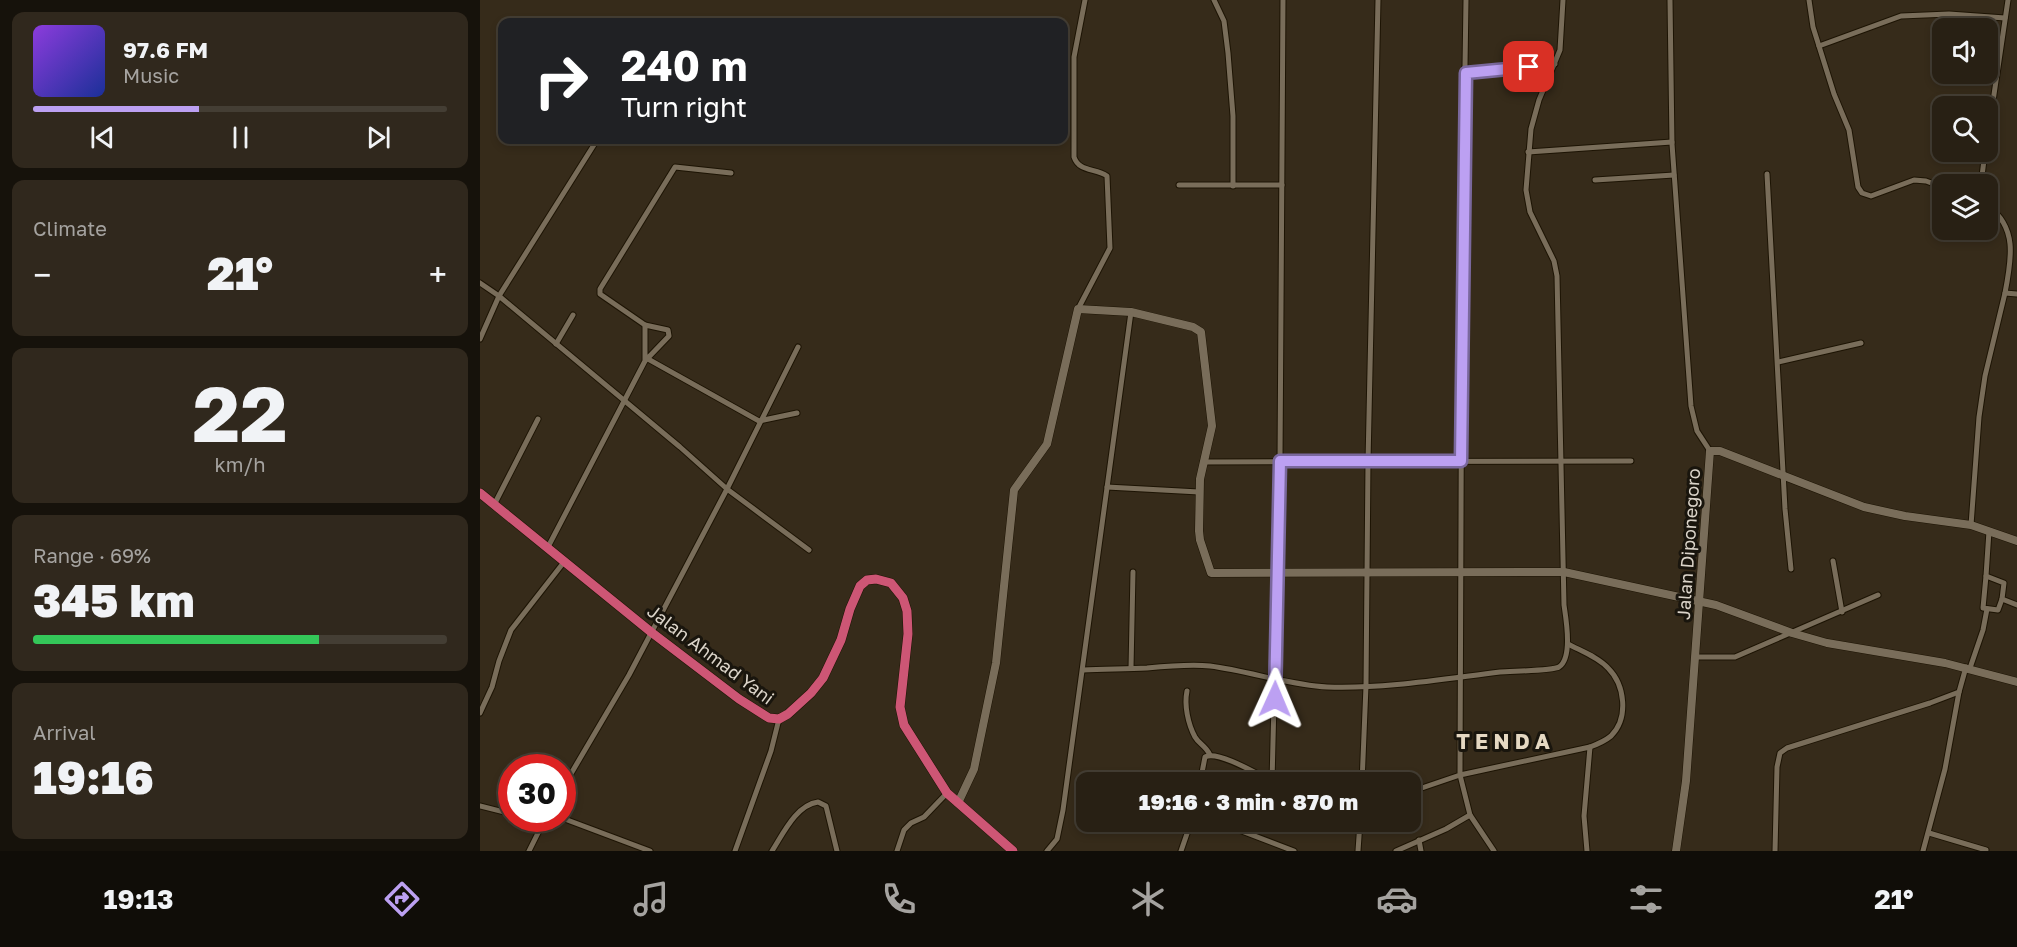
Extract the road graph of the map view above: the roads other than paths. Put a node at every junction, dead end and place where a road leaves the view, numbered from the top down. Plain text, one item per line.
1 (1084, 0) edge
2 (1214, 0) edge
3 (1283, 0) edge
4 (1378, 0) edge
5 (1466, 0) edge
6 (1563, 0) edge
7 (1670, 0) edge
8 (1809, 0) edge
9 (2008, 0) edge
10 (2005, 18) junction
11 (1819, 46) junction
12 (1555, 64) junction
13 (1466, 73) junction
14 (1994, 96) edge
15 (1672, 142) junction
16 (594, 144) edge
17 (1528, 152) junction
18 (731, 173) dead end
19 (1767, 174) dead end
20 (1674, 175) junction
21 (1595, 180) dead end
22 (1932, 184) edge
23 (1179, 185) dead end
24 (1282, 185) junction
25 (1233, 186) junction
26 (1998, 212) edge
27 (480, 283) edge
28 (2005, 293) junction
29 (2017, 294) edge
30 (499, 296) junction
31 (1078, 309) junction
32 (1131, 312) junction
33 (573, 315) dead end
34 (645, 325) junction
35 (480, 339) edge
36 (1861, 343) dead end
37 (556, 344) junction
38 (798, 347) dead end
39 (646, 360) junction
40 (1778, 362) junction
41 (625, 402) junction
42 (797, 413) dead end
43 (537, 419) dead end
44 (759, 421) junction
45 (1710, 451) junction
46 (1280, 461) junction
47 (1461, 461) junction
48 (1561, 461) junction
49 (1631, 461) dead end
50 (1203, 462) junction
51 (1368, 462) junction
52 (1784, 476) junction
53 (1107, 487) junction
54 (727, 489) junction
55 (1199, 492) junction
56 (480, 493) edge
57 (494, 505) junction
58 (1971, 525) junction
59 (1989, 531) junction
60 (2017, 541) edge
61 (548, 547) junction
62 (809, 550) dead end
63 (1833, 561) dead end
64 (564, 562) junction
65 (1791, 569) dead end
66 (1133, 572) dead end
67 (1563, 572) junction
68 (1276, 573) junction
69 (1461, 573) junction
70 (1367, 574) junction
71 (1986, 576) junction
72 (1878, 595) dead end
73 (2002, 598) junction
74 (1700, 601) junction
75 (2017, 605) edge
76 (1987, 609) junction
77 (1842, 612) junction
78 (651, 632) junction
79 (1792, 633) junction
80 (1568, 644) junction
81 (1695, 657) junction
82 (1968, 668) junction
83 (1131, 669) junction
84 (1083, 670) junction
85 (1461, 678) junction
86 (1275, 679) junction
87 (2017, 682) edge
88 (1366, 686) junction
89 (1187, 691) dead end
90 (1959, 692) junction
91 (480, 713) edge
92 (779, 719) junction
93 (1590, 747) junction
94 (1210, 755) junction
95 (576, 765) edge
96 (1202, 772) edge
97 (1252, 772) edge
98 (1273, 772) edge
99 (1362, 772) edge
100 (1460, 775) junction
101 (1421, 788) edge
102 (947, 793) junction
103 (958, 803) junction
104 (480, 806) edge
105 (498, 810) edge
106 (1470, 815) junction
107 (576, 823) edge
108 (538, 832) edge
109 (1188, 832) edge
110 (1244, 832) edge
111 (1359, 832) edge
112 (1929, 833) junction
113 (1419, 840) junction
114 (529, 851) edge
115 (648, 851) edge
116 (735, 851) edge
117 (772, 851) edge
118 (837, 851) edge
119 (897, 851) edge
120 (1013, 851) edge
121 (1047, 851) edge
122 (1181, 851) edge
123 (1294, 851) edge
124 (1358, 851) edge
125 (1396, 851) edge
126 (1421, 851) edge
127 (1494, 851) edge
128 (1587, 851) edge
129 (1676, 851) edge
130 (1774, 851) edge
131 (1923, 851) edge
132 (1987, 851) edge

1 - 31 street
2 - 25 street
3 - 24 street
4 - 51 street
5 - 13 street
6 - 12 street
7 - 15 street
8 - 11 street
9 - 10 street
10 - 11 street
10 - 14 street
11 - 22 street
12 - 13 street
12 - 17 street
13 - 47 street
15 - 17 street
15 - 20 street
16 - 30 street
17 - 48 street
18 - 34 street
19 - 40 street
20 - 21 street
20 - 45 street
23 - 25 street
24 - 25 street
24 - 46 street
26 - 28 street
27 - 30 street
28 - 29 street
28 - 58 street
30 - 35 street
30 - 37 street
31 - 32 street
31 - 103 street
32 - 50 street
32 - 53 street
33 - 37 street
34 - 39 street
34 - 39 street
36 - 40 street
37 - 41 street
38 - 44 street
39 - 41 street
39 - 44 street
40 - 52 street
41 - 54 street
41 - 61 street
42 - 44 street
43 - 57 street
44 - 54 street
45 - 52 street, Jalan Diponegoro
45 - 74 street, Jalan Diponegoro
46 - 50 street
46 - 51 street
46 - 68 street
47 - 48 street
47 - 51 street
47 - 69 street
48 - 49 street
48 - 67 street
50 - 55 street
51 - 70 street
52 - 58 street, Jalan Diponegoro
52 - 65 street
53 - 55 street
53 - 84 street
54 - 62 street
54 - 78 street
55 - 68 street
56 - 57 highway, Jalan Ahmad Yani
57 - 61 highway, Jalan Ahmad Yani
58 - 59 street, Jalan Diponegoro
59 - 60 street, Jalan Diponegoro
59 - 71 street
61 - 64 highway, Jalan Ahmad Yani
63 - 77 street
64 - 78 highway, Jalan Ahmad Yani
64 - 91 street
66 - 83 street
67 - 69 street
67 - 74 street
67 - 80 street
68 - 70 street
68 - 86 street
69 - 70 street
69 - 85 street
70 - 88 street
71 - 73 street
71 - 76 street
72 - 77 street
73 - 75 street
73 - 76 street
74 - 79 street
74 - 81 street, Jalan Diponegoro
76 - 82 street
77 - 79 street
78 - 92 highway, Jalan Ahmad Yani
78 - 95 street
79 - 81 street
79 - 82 street
80 - 85 street
80 - 93 street
81 - 129 street, Jalan Diponegoro
82 - 87 street
82 - 90 street
83 - 84 street
83 - 86 street
84 - 121 street
85 - 88 street
85 - 100 street
86 - 88 street
86 - 98 street
88 - 99 street
89 - 94 street
90 - 112 street
90 - 130 street
92 - 102 highway, Jalan Ahmad Yani
92 - 116 street
93 - 100 street
93 - 128 street
94 - 96 street
94 - 97 street
100 - 101 street
100 - 106 street
102 - 103 highway, Jalan Ahmad Yani
102 - 119 street
103 - 120 highway, Jalan Ahmad Yani
104 - 105 street
106 - 113 street
106 - 127 street
107 - 115 street
108 - 114 street
109 - 122 street
110 - 123 street
111 - 124 street
112 - 131 street
112 - 132 street
113 - 125 street
113 - 126 street
117 - 118 street

